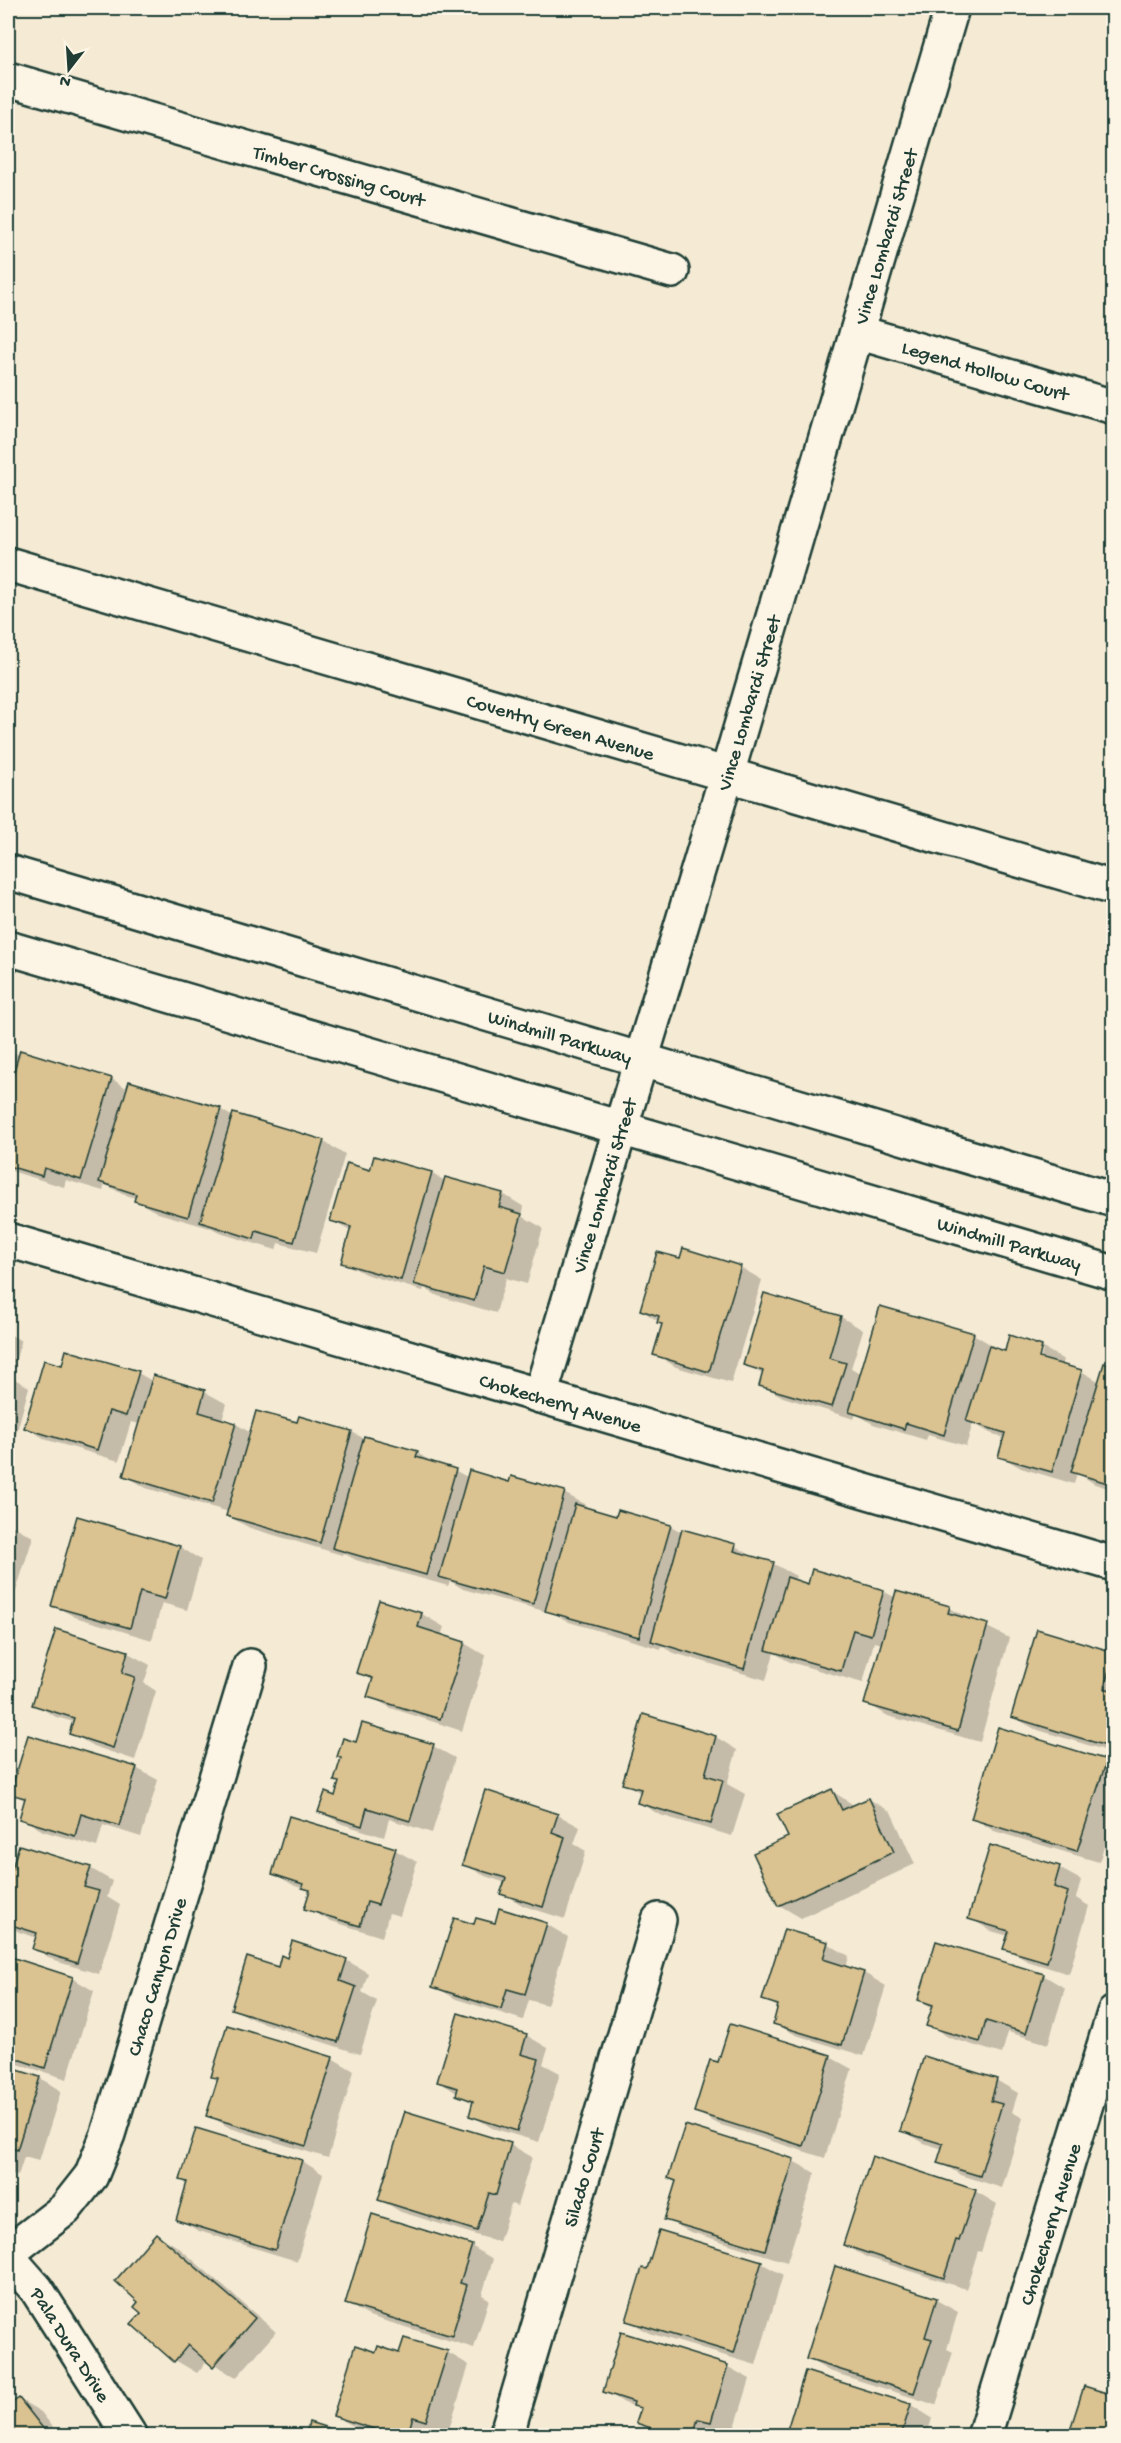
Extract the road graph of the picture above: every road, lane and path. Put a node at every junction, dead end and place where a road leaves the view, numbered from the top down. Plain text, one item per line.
1 (952, 8) edge
2 (8, 79) edge
3 (672, 271) dead end
4 (857, 332) junction
5 (1113, 407) edge
6 (8, 564) edge
7 (728, 774) junction
8 (8, 872) edge
9 (1113, 888) edge
10 (8, 948) edge
11 (642, 1061) junction
12 (622, 1127) junction
13 (1113, 1200) edge
14 (8, 1240) edge
15 (1113, 1273) edge
16 (540, 1396) junction
17 (1113, 1564) edge
18 (250, 1666) dead end
19 (659, 1920) dead end
20 (1113, 2013) edge
21 (8, 2255) edge
22 (130, 2436) edge
23 (506, 2436) edge
24 (984, 2436) edge

1 - 4 street, Vince Lombardi Street
2 - 3 street, Timber Crossing Court
4 - 5 street, Legend Hollow Court
4 - 7 street, Vince Lombardi Street
6 - 7 street, Coventry Green Avenue
7 - 9 street, Coventry Green Avenue
7 - 11 street, Vince Lombardi Street
8 - 11 street, Windmill Parkway
10 - 12 street, Windmill Parkway
11 - 12 street, Vince Lombardi Street
11 - 13 street, Windmill Parkway
12 - 15 street, Windmill Parkway
12 - 16 street, Vince Lombardi Street
14 - 16 street, Chokecherry Avenue
16 - 17 street, Chokecherry Avenue
18 - 21 street, Chaco Canyon Drive
19 - 23 street, Silado Court
20 - 24 street, Chokecherry Avenue
21 - 22 street, Pala Dura Drive

